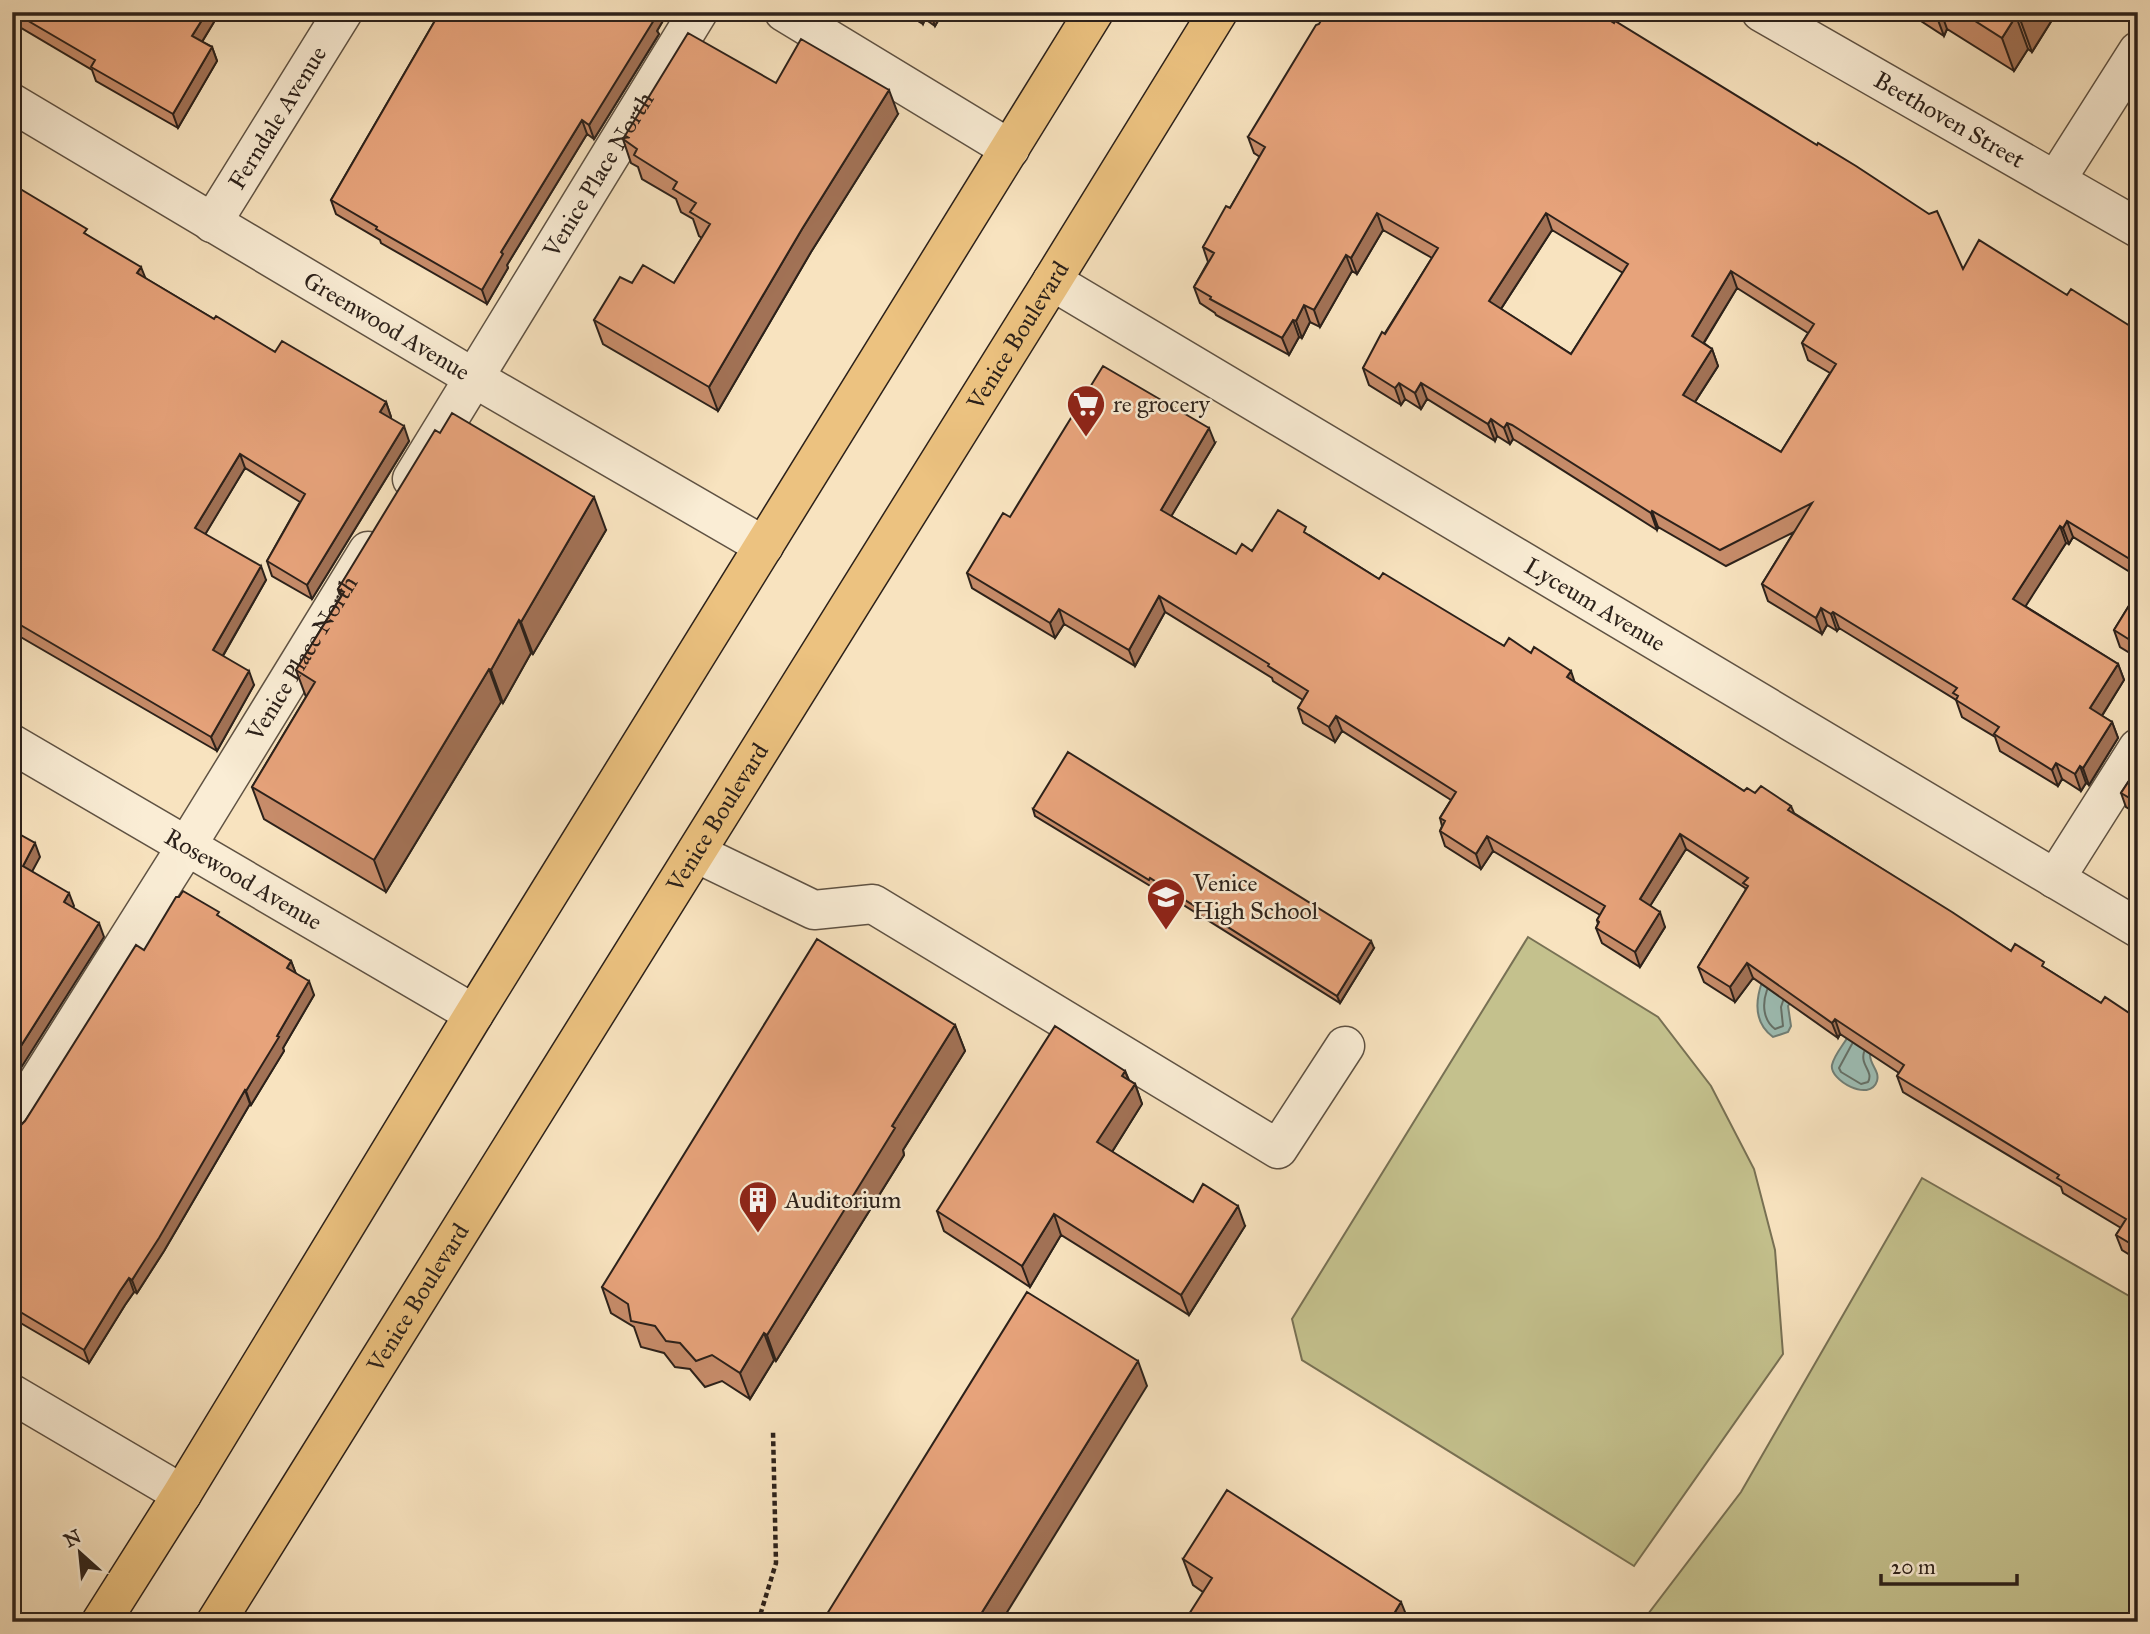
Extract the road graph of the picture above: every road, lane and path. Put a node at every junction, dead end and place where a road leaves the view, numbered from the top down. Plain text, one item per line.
1 (342, 12) edge
2 (698, 12) edge
3 (784, 12) edge
4 (1094, 12) edge
5 (1217, 12) edge
6 (1762, 12) edge
7 (2138, 51) edge
8 (12, 103) edge
9 (1010, 149) junction
10 (2056, 180) junction
11 (212, 223) junction
12 (2138, 228) edge
13 (1052, 281) junction
14 (474, 378) junction
15 (764, 546) junction
16 (12, 744) edge
17 (2138, 748) edge
18 (186, 847) junction
19 (695, 853) junction
20 (2055, 879) junction
21 (2138, 928) edge
22 (474, 1014) junction
23 (1345, 1046) dead end
24 (12, 1123) edge
25 (12, 1394) edge
26 (773, 1431) dead end
27 (182, 1494) junction
28 (101, 1622) edge
29 (216, 1622) edge
30 (758, 1622) edge

1 - 11 street, Ferndale Avenue
2 - 14 street, Venice Place North
3 - 9 street
4 - 9 main road
5 - 13 main road, Venice Boulevard
6 - 10 street, Beethoven Street
7 - 10 street
8 - 11 street, Greenwood Avenue
9 - 15 main road
10 - 12 street, Beethoven Street
11 - 14 street, Greenwood Avenue
13 - 19 main road, Venice Boulevard
13 - 20 street, Lyceum Avenue
14 - 15 street, Greenwood Avenue
14 - 18 street, Venice Place North
15 - 22 main road
16 - 18 street, Rosewood Avenue
17 - 20 street
18 - 22 street, Rosewood Avenue
18 - 24 street, Venice Place North
19 - 23 street
19 - 29 main road, Venice Boulevard
20 - 21 street, Lyceum Avenue
22 - 27 main road
25 - 27 street
26 - 30 path
27 - 28 main road

